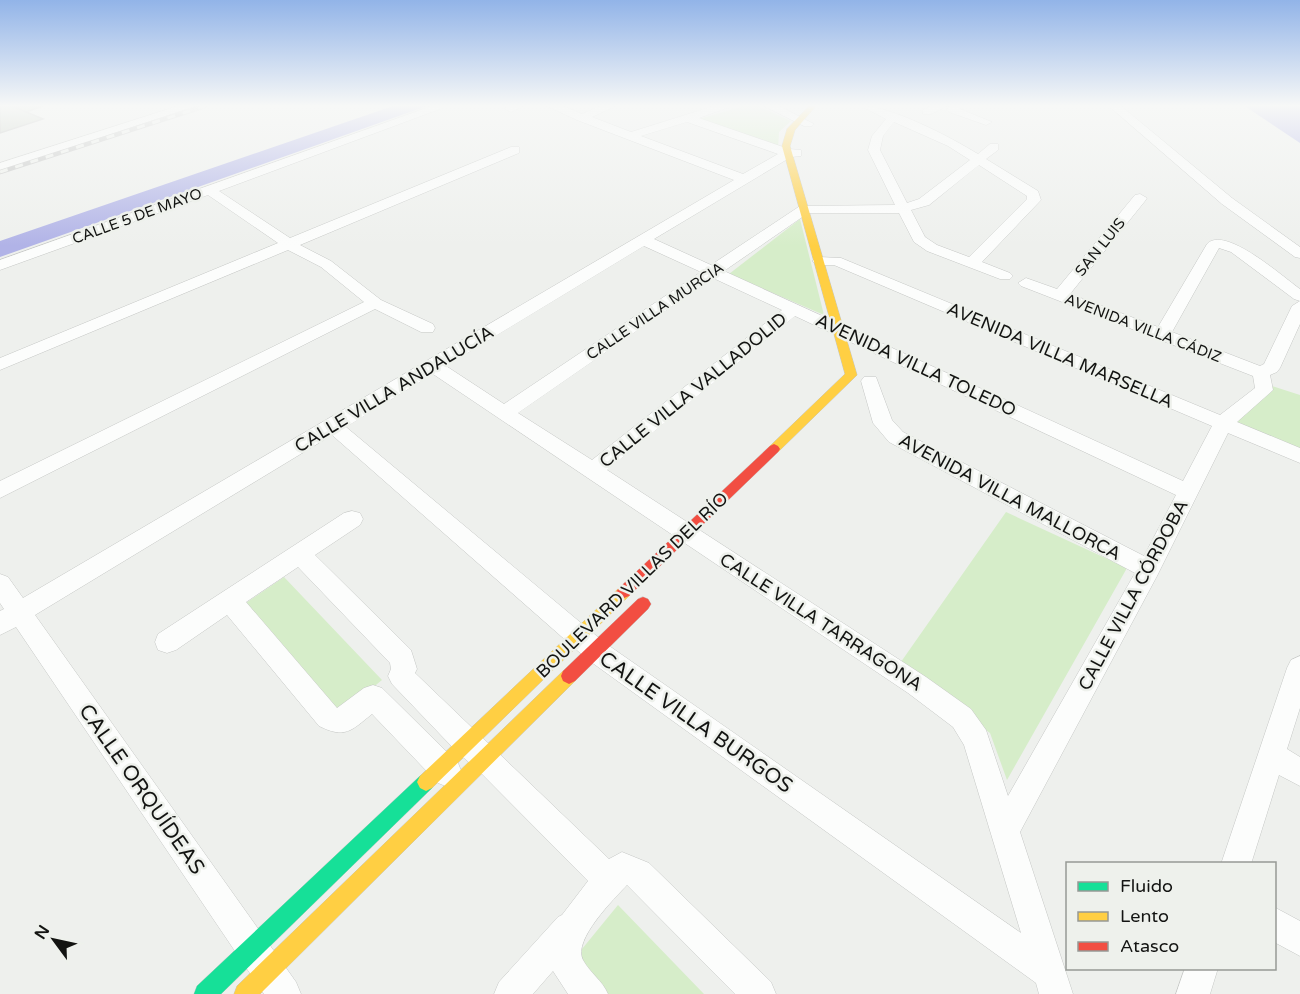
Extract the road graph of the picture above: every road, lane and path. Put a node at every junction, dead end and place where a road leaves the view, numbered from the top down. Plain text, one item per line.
1 (46, 152) edge
2 (314, 152) edge
3 (509, 152) edge
4 (673, 152) edge
5 (875, 152) edge
6 (969, 152) edge
7 (987, 152) edge
8 (1169, 152) edge
9 (794, 153) junction
10 (979, 158) junction
11 (0, 167) edge
12 (809, 175) dead end
13 (744, 179) junction
14 (209, 190) junction
15 (1140, 198) dead end
16 (902, 208) junction
17 (805, 210) junction
18 (644, 240) junction
19 (290, 244) junction
20 (1300, 254) edge
21 (830, 258) junction
22 (972, 263) junction
23 (0, 265) edge
24 (714, 271) junction
25 (1005, 276) dead end
26 (842, 283) dead end
27 (1026, 283) dead end
28 (1060, 296) junction
29 (1300, 296) edge
30 (375, 303) junction
31 (1300, 306) edge
32 (794, 309) junction
33 (852, 316) dead end
34 (427, 328) dead end
35 (838, 328) junction
36 (1162, 335) junction
37 (858, 338) junction
38 (0, 364) edge
39 (433, 366) junction
40 (1260, 372) junction
41 (865, 376) joint
42 (504, 413) junction
43 (1223, 423) junction
44 (333, 426) junction
45 (1300, 456) edge
46 (592, 471) junction
47 (0, 490) edge
48 (1188, 492) junction
49 (352, 519) dead end
50 (699, 542) junction
51 (300, 555) junction
52 (1149, 569) junction
53 (0, 584) edge
54 (654, 594) dead end
55 (230, 601) junction
56 (10, 619) edge
57 (167, 642) dead end
58 (588, 644) junction
59 (1300, 668) edge
60 (477, 752) junction
61 (1272, 756) junction
62 (1300, 772) edge
63 (451, 776) junction
64 (1006, 829) junction
65 (1237, 862) edge
66 (610, 881) junction
67 (574, 924) junction
68 (1276, 924) edge
69 (1300, 940) edge
70 (1202, 970) edge
71 (268, 971) edge
72 (1053, 983) edge
73 (206, 994) edge
74 (245, 994) edge
75 (511, 994) edge
76 (591, 994) edge
77 (759, 994) edge
78 (1193, 994) edge

1 - 11 street
2 - 14 street, CALLE 5 DE MAYO
3 - 19 street
4 - 13 street
5 - 16 street
6 - 10 street
7 - 10 street
8 - 20 street
9 - 12 street
9 - 13 street, CALLE VILLA ANDALUCÍA
9 - 17 street, BOULEVARD VILLAS DEL RÍO
10 - 16 street
10 - 22 street
13 - 18 street, CALLE VILLA ANDALUCÍA
14 - 19 street
14 - 23 street, CALLE 5 DE MAYO
15 - 28 street, SAN LUIS
16 - 17 street
16 - 22 street
17 - 21 street, BOULEVARD VILLAS DEL RÍO
17 - 24 street, CALLE VILLA MURCIA
18 - 24 street, AVENIDA VILLA TOLEDO
18 - 39 street, CALLE VILLA ANDALUCÍA
19 - 30 street
19 - 38 street
21 - 26 street, BOULEVARD VILLAS DEL RÍO
21 - 35 street, BOULEVARD VILLAS DEL RÍO
21 - 43 street, AVENIDA VILLA MARSELLA
22 - 25 street
24 - 32 street, AVENIDA VILLA TOLEDO
24 - 42 street, CALLE VILLA MURCIA
27 - 28 street, AVENIDA VILLA CÁDIZ
28 - 36 street, AVENIDA VILLA CÁDIZ
29 - 36 street
30 - 34 street
30 - 47 street
31 - 40 street
32 - 35 street, AVENIDA VILLA TOLEDO
32 - 46 street, CALLE VILLA VALLADOLID
33 - 37 street
35 - 37 street, AVENIDA VILLA TOLEDO
35 - 50 street, BOULEVARD VILLAS DEL RÍO
36 - 40 street, AVENIDA VILLA CÁDIZ
37 - 41 street
37 - 48 street, AVENIDA VILLA TOLEDO
39 - 42 street, CALLE VILLA TARRAGONA
39 - 44 street, CALLE VILLA ANDALUCÍA
40 - 43 street, CALLE VILLA CÓRDOBA
41 - 52 street, AVENIDA VILLA MALLORCA
42 - 46 street, CALLE VILLA TARRAGONA
43 - 45 street, AVENIDA VILLA MARSELLA
43 - 48 street, CALLE VILLA CÓRDOBA
44 - 56 street, CALLE VILLA ANDALUCÍA
44 - 58 street, CALLE VILLA BURGOS
46 - 50 street, CALLE VILLA TARRAGONA
48 - 52 street, CALLE VILLA CÓRDOBA
49 - 51 street
50 - 58 street, BOULEVARD VILLAS DEL RÍO
50 - 64 street, CALLE VILLA TARRAGONA
51 - 55 street
51 - 60 street
52 - 64 street, CALLE VILLA CÓRDOBA
53 - 56 street, CALLE ORQUÍDEAS
54 - 58 street, BOULEVARD VILLAS DEL RÍO
55 - 57 street
55 - 63 street
56 - 71 street, CALLE ORQUÍDEAS
58 - 60 street, BOULEVARD VILLAS DEL RÍO
58 - 60 street, BOULEVARD VILLAS DEL RÍO
58 - 72 street, CALLE VILLA BURGOS
59 - 61 street
60 - 63 street, BOULEVARD VILLAS DEL RÍO
60 - 63 street, BOULEVARD VILLAS DEL RÍO
60 - 66 street
61 - 62 street
61 - 65 street
63 - 71 street, BOULEVARD VILLAS DEL RÍO
63 - 71 street, BOULEVARD VILLAS DEL RÍO
64 - 72 street, CALLE VILLA TARRAGONA
66 - 67 street
66 - 77 street
67 - 75 street
67 - 76 street
68 - 69 street
70 - 78 street
71 - 73 street, BOULEVARD VILLAS DEL RÍO
71 - 74 street, BOULEVARD VILLAS DEL RÍO

